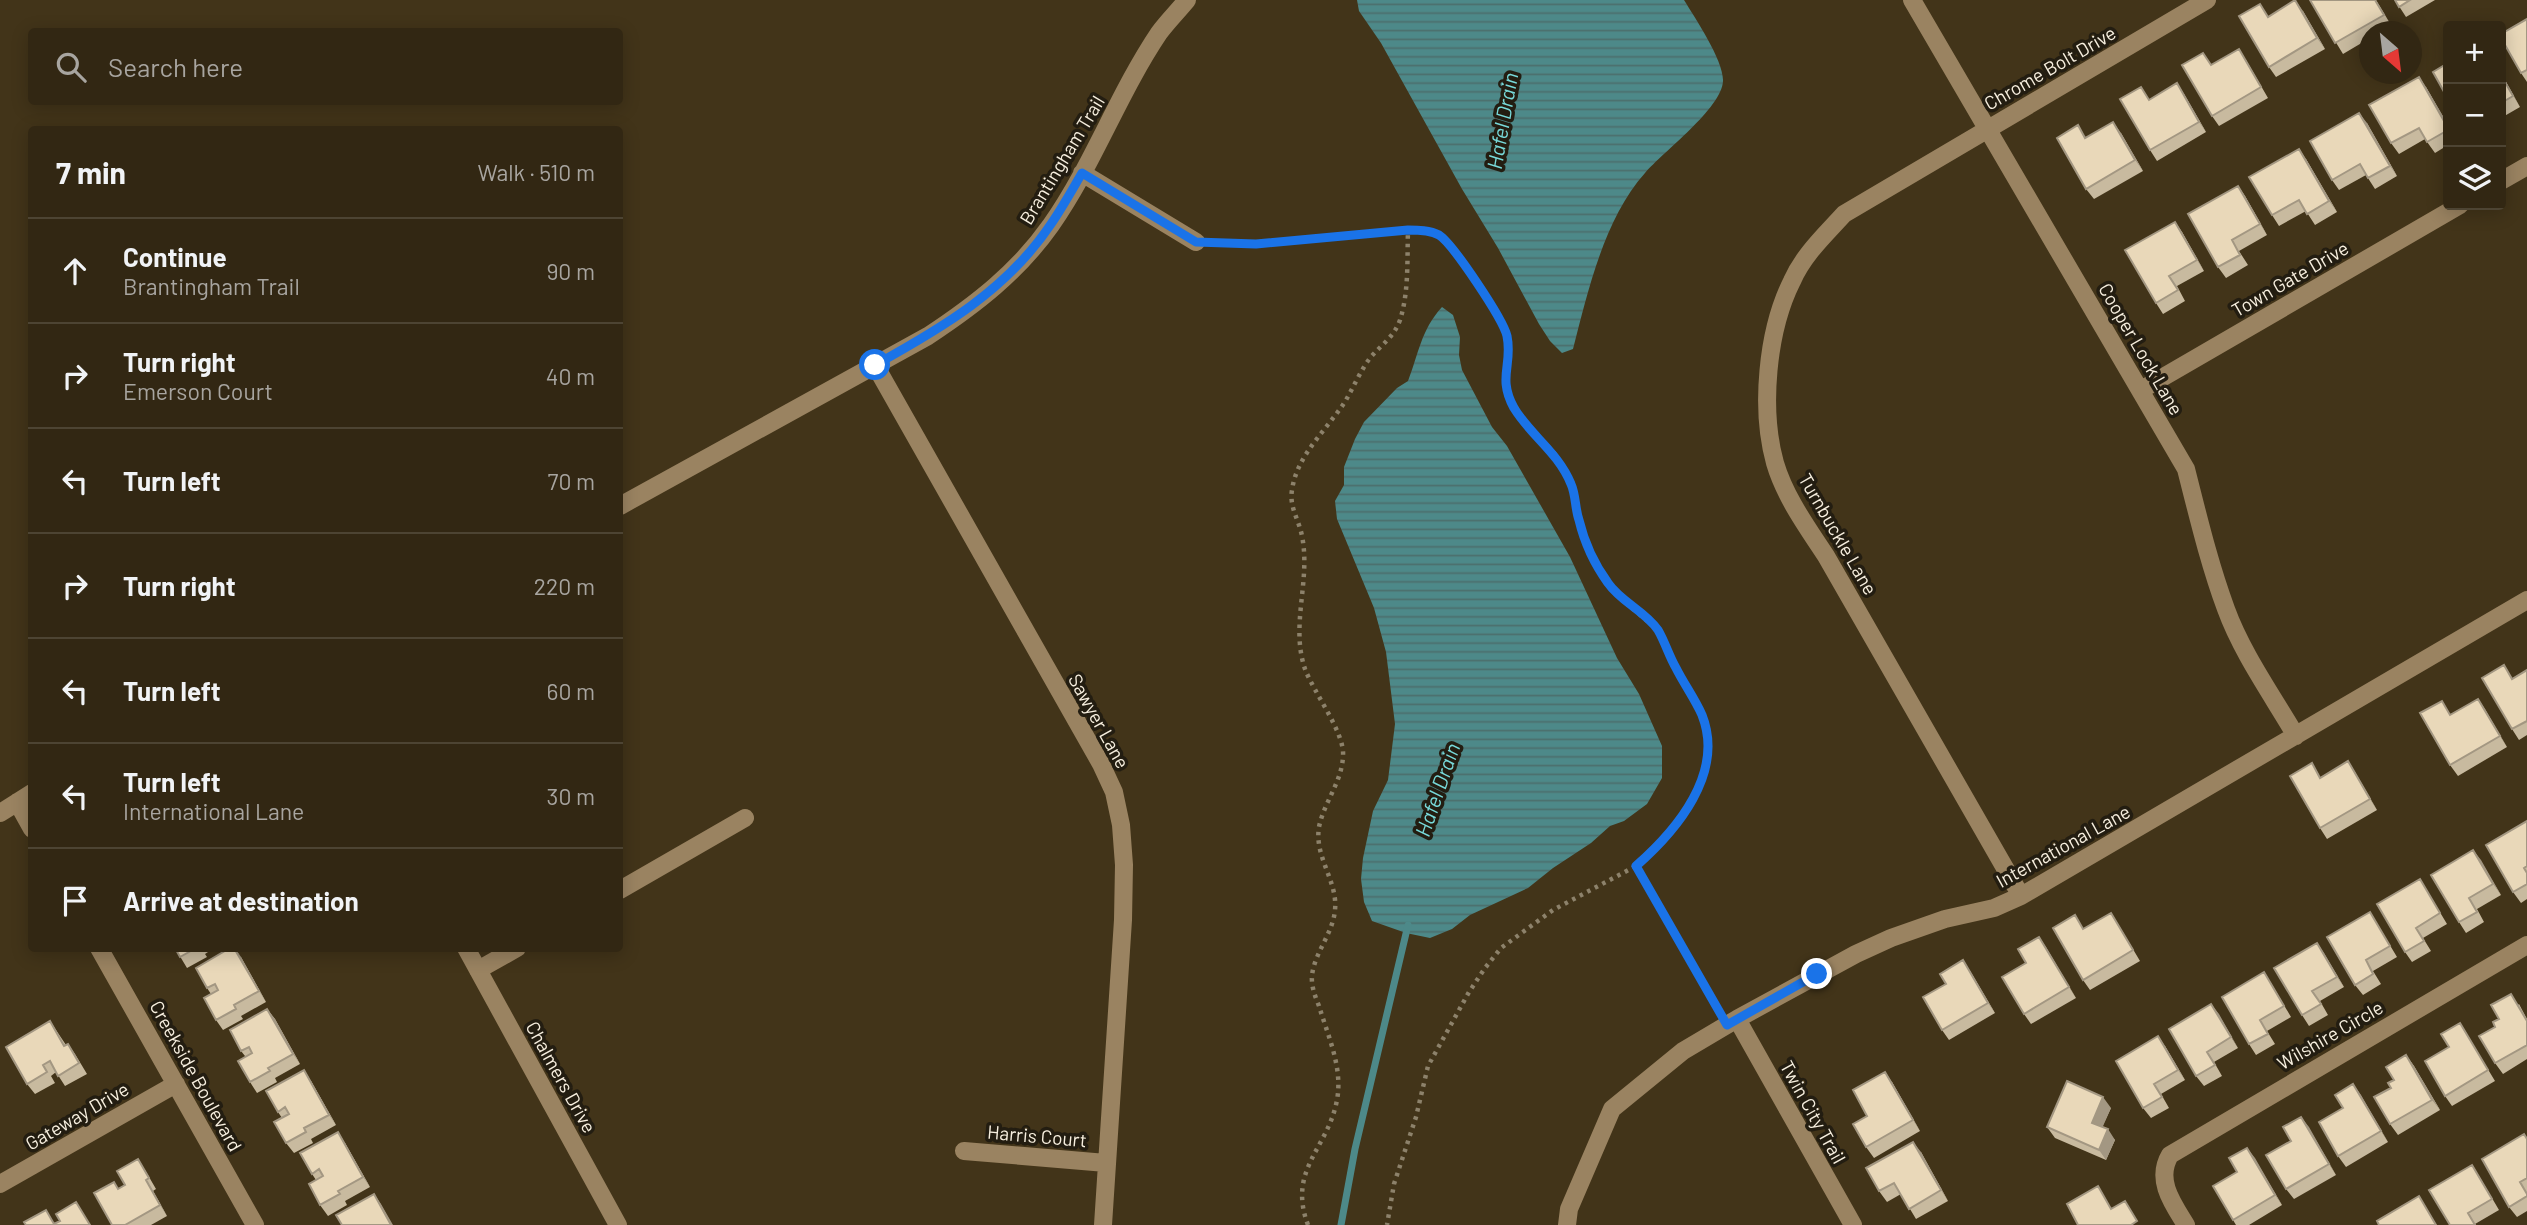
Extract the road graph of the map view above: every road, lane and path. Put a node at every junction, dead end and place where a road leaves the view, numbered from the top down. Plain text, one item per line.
1 (1187, 0) edge
2 (1912, 0) edge
3 (2207, 0) edge
4 (1987, 129) junction
5 (2527, 166) edge
6 (1082, 173) junction
7 (2506, 178) edge
8 (2451, 210) edge
9 (1408, 230) junction
10 (1196, 242) joint
11 (875, 365) junction
12 (2141, 390) junction
13 (623, 504) edge
14 (2527, 600) edge
15 (2296, 736) junction
16 (24, 797) edge
17 (0, 813) edge
18 (745, 818) dead end
19 (1636, 866) junction
20 (623, 888) edge
21 (2021, 896) junction
22 (2527, 945) edge
23 (101, 952) edge
24 (468, 952) edge
25 (510, 952) edge
26 (478, 970) junction
27 (1732, 1022) junction
28 (176, 1084) junction
29 (964, 1151) dead end
30 (1106, 1163) junction
31 (0, 1184) edge
32 (256, 1225) edge
33 (618, 1225) edge
34 (1103, 1225) edge
35 (1308, 1225) edge
36 (1387, 1225) edge
37 (1567, 1225) edge
38 (1853, 1225) edge
39 (2186, 1225) edge

1 - 6 street, Brantingham Trail
2 - 4 street, Cooper Lock Lane
3 - 4 street, Chrome Bolt Drive
4 - 12 street, Cooper Lock Lane
4 - 21 street, Turnbuckle Lane
5 - 7 street
6 - 10 street
6 - 11 street, Brantingham Trail
8 - 12 street, Town Gate Drive
9 - 10 path
9 - 19 path
9 - 35 path
11 - 13 street, Brantingham Trail
11 - 30 street, Sawyer Lane
12 - 15 street, Cooper Lock Lane
14 - 15 street, International Lane
15 - 21 street, International Lane
16 - 17 street
18 - 20 street
19 - 27 path
19 - 36 path
21 - 27 street, International Lane
22 - 39 street, Wilshire Circle
23 - 28 street, Creekside Boulevard
24 - 26 street, Chalmers Drive
25 - 26 street
26 - 33 street, Chalmers Drive
27 - 37 street, International Lane
27 - 38 street, Twin City Trail
28 - 31 street, Gateway Drive
28 - 32 street, Creekside Boulevard
29 - 30 street, Harris Court
30 - 34 street, Sawyer Lane

